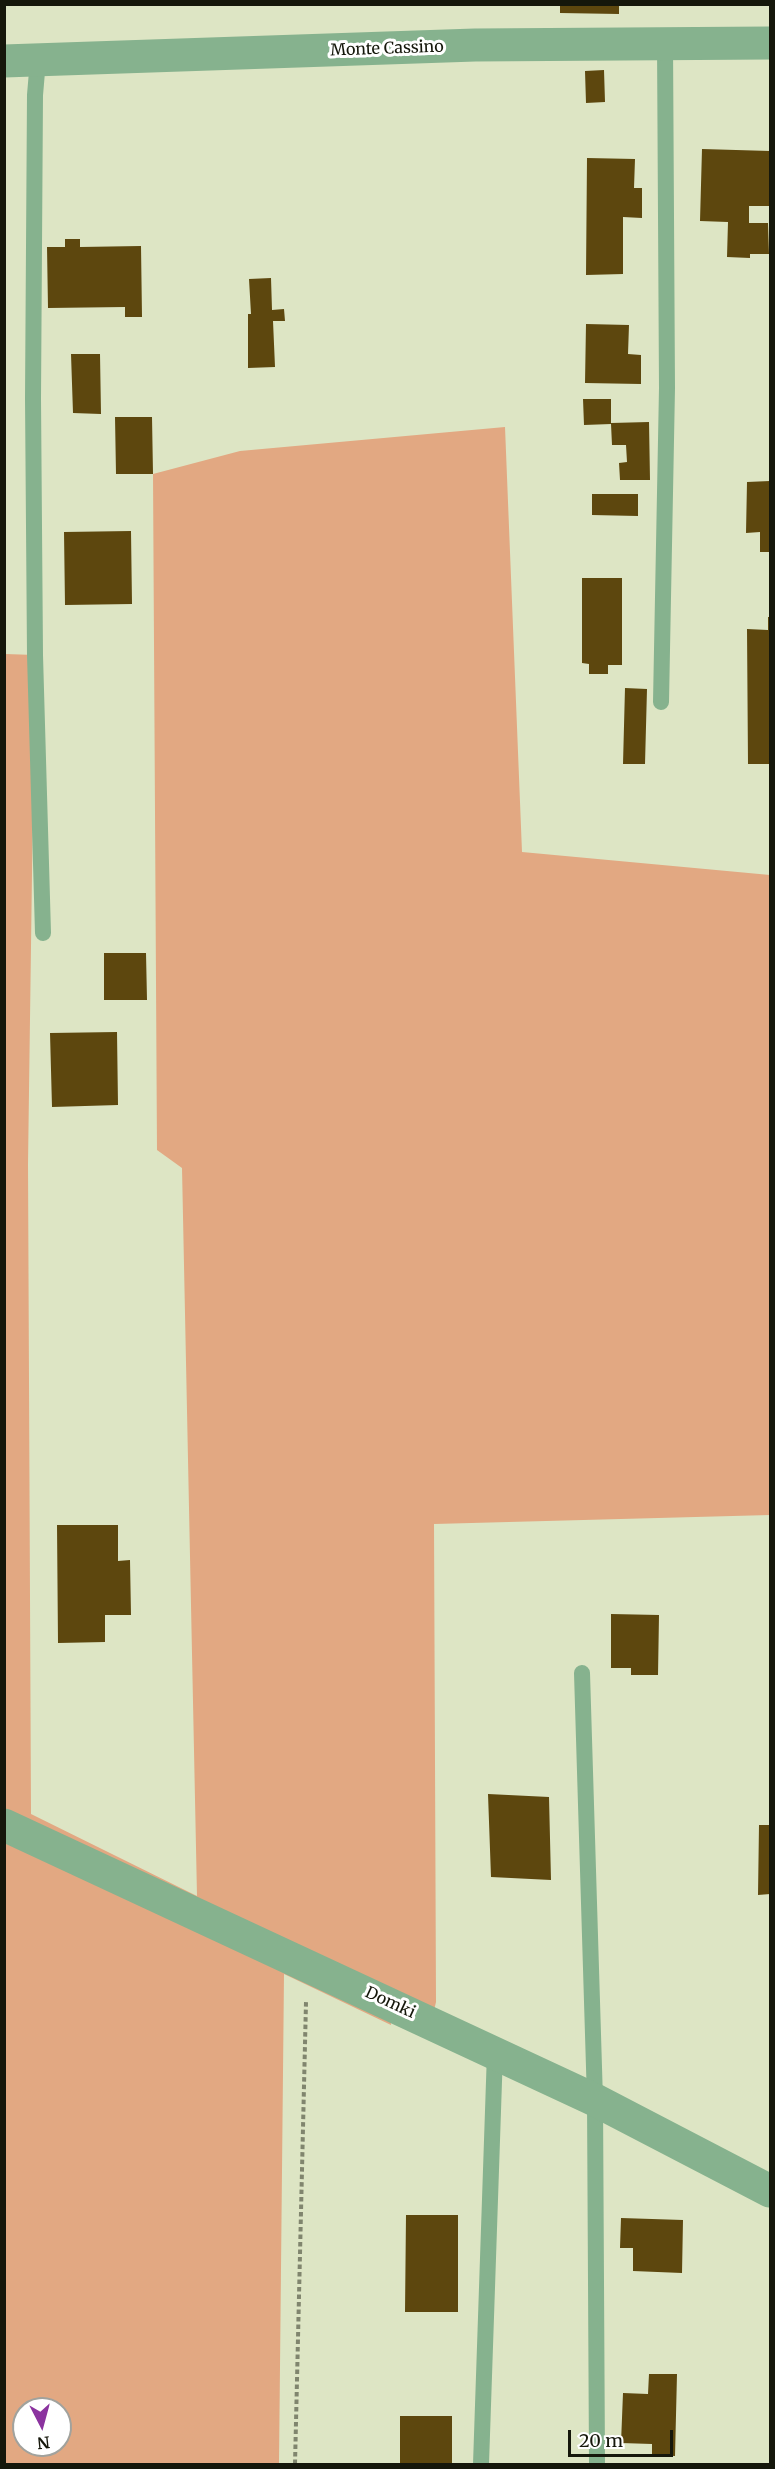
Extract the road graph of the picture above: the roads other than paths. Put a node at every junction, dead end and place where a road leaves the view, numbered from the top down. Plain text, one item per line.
1 (665, 43) junction
2 (771, 44) edge
3 (38, 60) junction
4 (4, 61) edge
5 (661, 702) dead end
6 (43, 933) dead end
7 (582, 1673) dead end
8 (4, 1825) edge
9 (495, 2052) junction
10 (595, 2100) junction
11 (771, 2192) edge
12 (481, 2464) edge
13 (597, 2464) edge

1 - 2 street, Monte Cassino
1 - 3 street, Monte Cassino
1 - 5 lane
3 - 4 street, Monte Cassino
3 - 6 lane
7 - 10 lane
8 - 9 street, Domki
9 - 10 street, Domki
9 - 12 lane
10 - 11 street, Domki
10 - 13 lane

